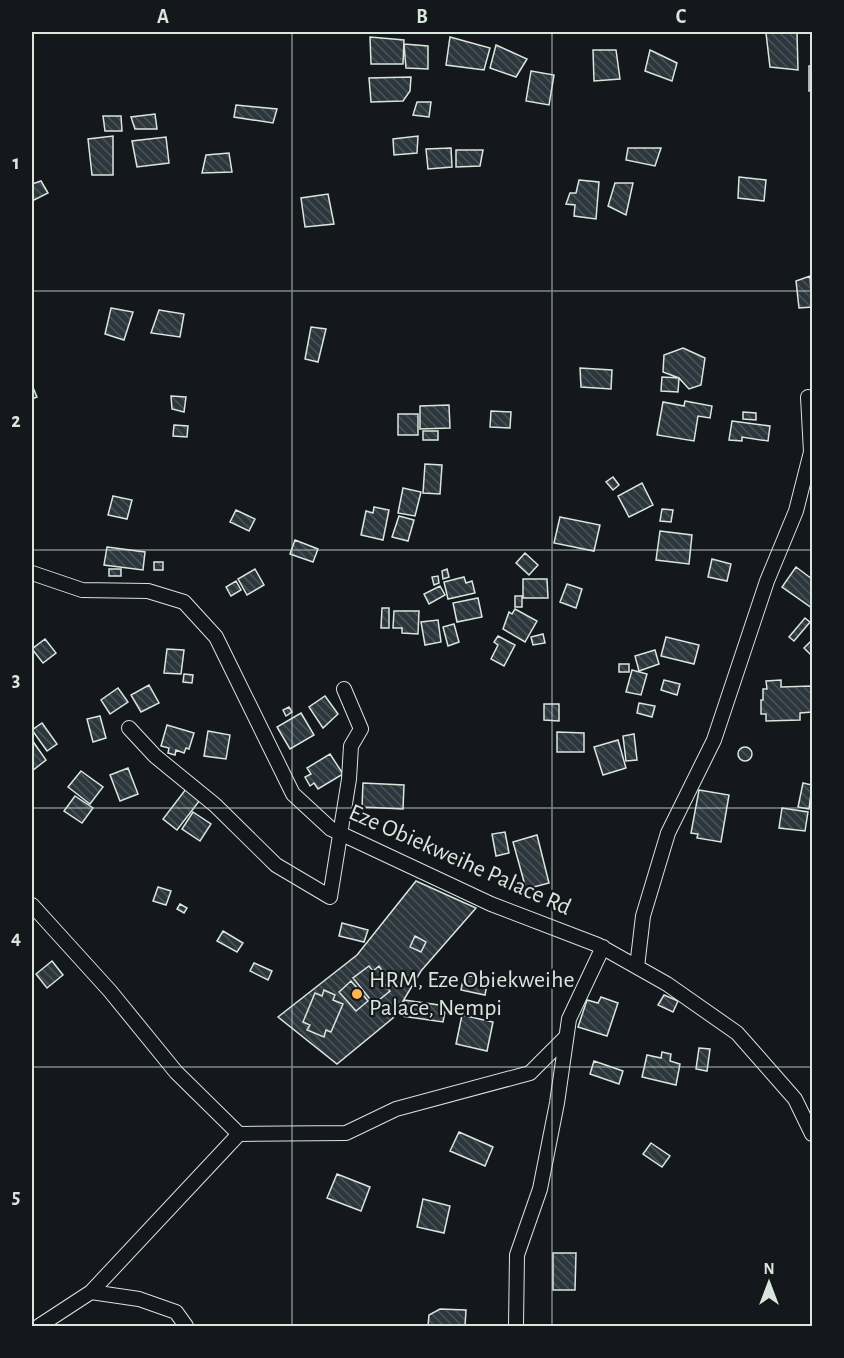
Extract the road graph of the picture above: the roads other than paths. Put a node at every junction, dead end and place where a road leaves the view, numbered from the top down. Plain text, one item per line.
1 (808, 397) dead end
2 (32, 573) edge
3 (344, 689) dead end
4 (129, 728) dead end
5 (340, 833) junction
6 (32, 905) edge
7 (603, 947) junction
8 (637, 967) junction
9 (566, 1037) junction
10 (813, 1102) edge
11 (798, 1106) junction
12 (239, 1134) junction
13 (813, 1134) edge
14 (91, 1292) junction
15 (39, 1326) edge
16 (186, 1326) edge
17 (516, 1326) edge

1 - 8 street
2 - 5 street, Eze Obiekweihe Palace Rd
3 - 5 street
4 - 5 street
5 - 7 street, Eze Obiekweihe Palace Rd
6 - 12 street
7 - 8 street, Eze Obiekweihe Palace Rd
7 - 9 street
8 - 11 street, Eze Obiekweihe Palace Rd
9 - 12 street
9 - 17 street
10 - 11 street
11 - 13 street, Eze Obiekweihe Palace Rd
12 - 14 street
14 - 15 street
14 - 16 street

